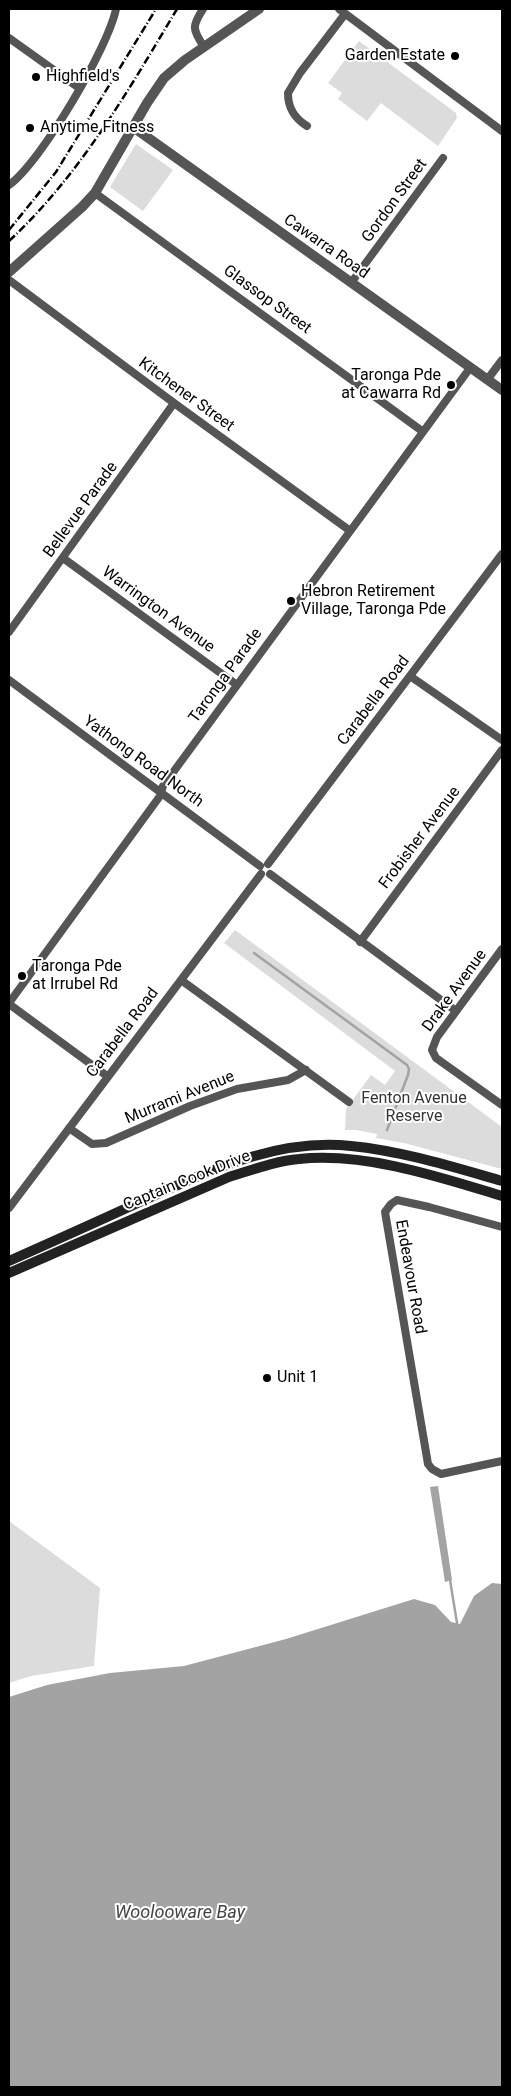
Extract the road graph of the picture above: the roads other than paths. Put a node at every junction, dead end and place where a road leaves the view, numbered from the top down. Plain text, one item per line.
1 (116, 9) edge
2 (204, 9) edge
3 (259, 9) edge
4 (342, 11) edge
5 (9, 38) edge
6 (204, 47) junction
7 (79, 88) junction
8 (307, 126) dead end
9 (133, 128) junction
10 (502, 131) edge
11 (443, 158) dead end
12 (9, 185) edge
13 (95, 193) junction
14 (9, 272) edge
15 (9, 280) edge
16 (351, 283) junction
17 (502, 360) edge
18 (470, 368) junction
19 (487, 380) junction
20 (502, 390) edge
21 (174, 404) junction
22 (422, 431) junction
23 (349, 530) junction
24 (502, 554) edge
25 (63, 558) junction
26 (9, 632) edge
27 (410, 676) junction
28 (9, 680) edge
29 (237, 685) junction
30 (502, 740) edge
31 (502, 750) edge
32 (162, 792) junction
33 (263, 868) junction
34 (360, 942) junction
35 (502, 949) edge
36 (181, 980) junction
37 (9, 1004) edge
38 (456, 1011) junction
39 (306, 1070) junction
40 (107, 1076) junction
41 (349, 1102) dead end
42 (502, 1105) edge
43 (69, 1128) junction
44 (502, 1181) edge
45 (502, 1196) edge
46 (9, 1208) edge
47 (502, 1227) edge
48 (9, 1260) edge
49 (9, 1273) edge
50 (502, 1461) edge

1 - 7 street
2 - 6 street
3 - 6 street
4 - 8 street
4 - 10 street
5 - 7 street
6 - 9 street
7 - 12 street
9 - 13 street
9 - 16 street, Cawarra Road
11 - 16 street, Gordon Street
13 - 14 street
13 - 22 street, Glassop Street
15 - 21 street, Kitchener Street
16 - 18 street, Cawarra Road
17 - 19 street
18 - 19 street, Cawarra Road
18 - 22 street, Taronga Parade
19 - 20 street, Cawarra Road
21 - 23 street, Kitchener Street
21 - 25 street, Bellevue Parade
22 - 23 street, Taronga Parade
23 - 29 street, Taronga Parade
24 - 27 street, Carabella Road
25 - 26 street, Bellevue Parade
25 - 29 street, Warrington Avenue
27 - 30 street
27 - 33 street, Carabella Road
28 - 32 street, Yathong Road North
29 - 32 street, Taronga Parade
31 - 34 street, Frobisher Avenue
32 - 33 street, Yathong Road North
32 - 37 street, Taronga Parade
33 - 34 street
33 - 36 street, Carabella Road
34 - 38 street
35 - 38 street, Drake Avenue
36 - 39 street
36 - 40 street, Carabella Road
37 - 40 street
38 - 42 street, Drake Avenue
39 - 41 street
39 - 43 street, Murrami Avenue
40 - 43 street, Carabella Road
43 - 46 street, Carabella Road
44 - 48 main road, Captain Cook Drive
45 - 49 main road, Captain Cook Drive
47 - 50 street, Endeavour Road

